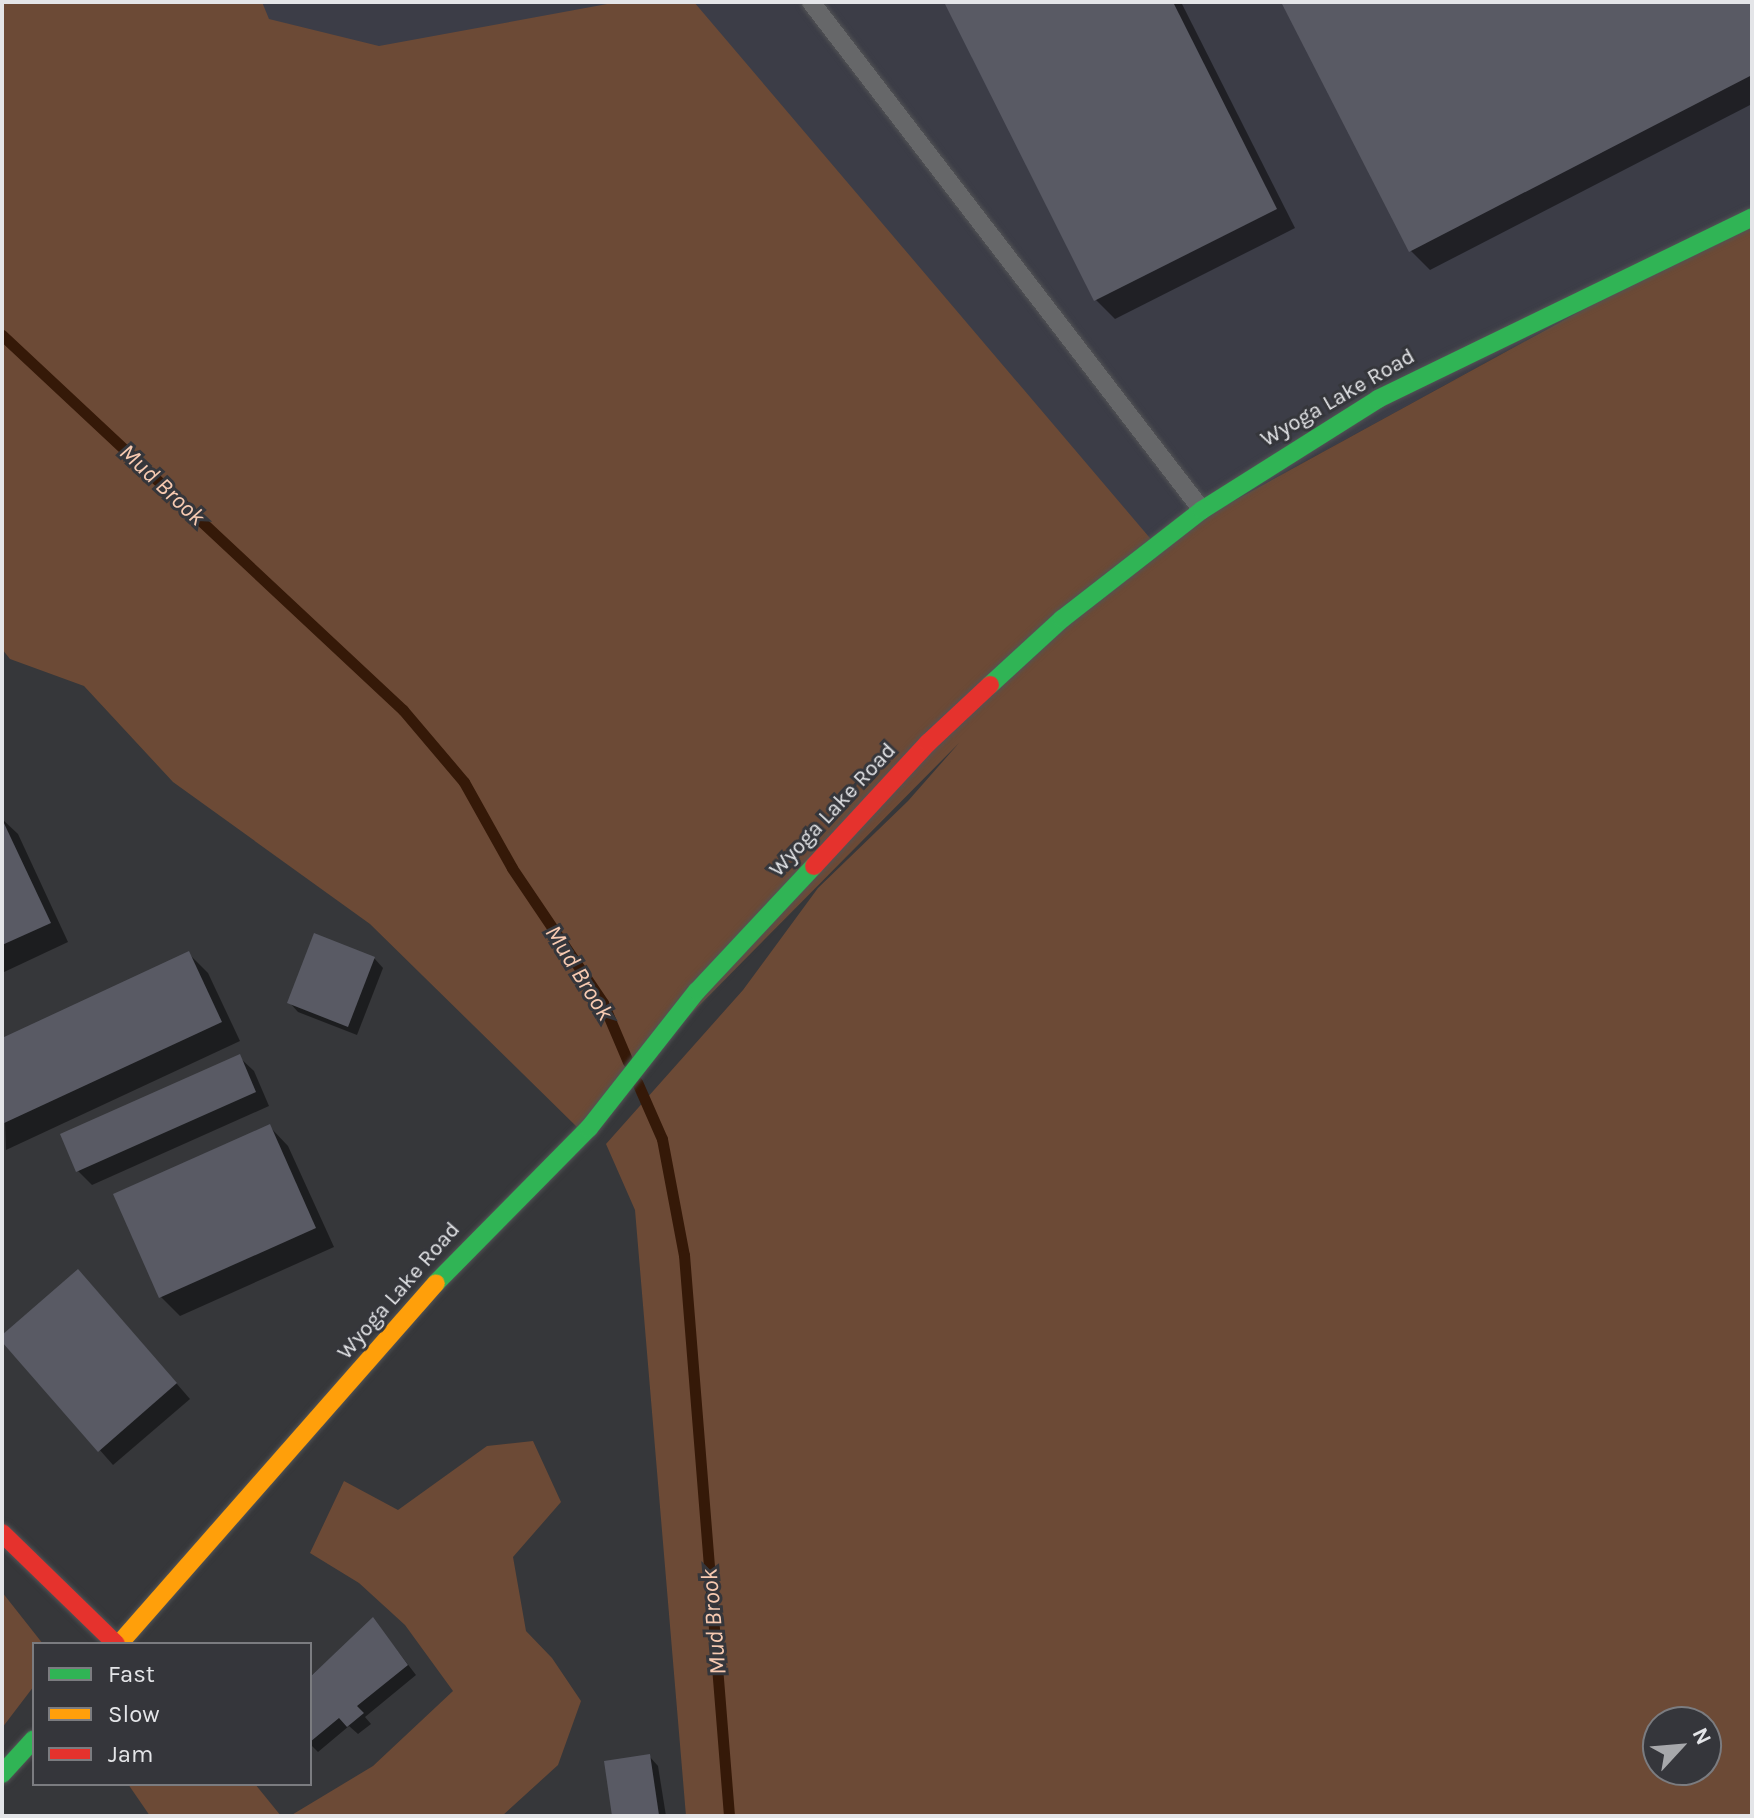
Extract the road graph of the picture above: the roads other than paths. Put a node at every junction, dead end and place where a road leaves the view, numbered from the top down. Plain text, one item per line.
1 (811, 2) edge
2 (1752, 217) edge
3 (1202, 510) junction
4 (2, 1533) edge
5 (116, 1642) edge
6 (120, 1642) edge
7 (32, 1741) edge
8 (2, 1774) edge

1 - 3 lane
2 - 3 street, Wyoga Lake Road
3 - 6 street, Wyoga Lake Road
4 - 5 street
7 - 8 street

